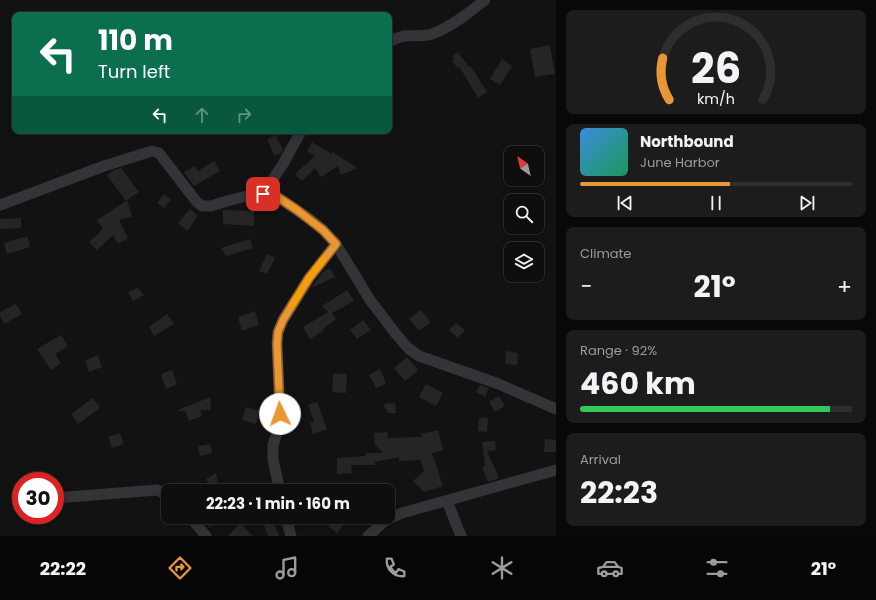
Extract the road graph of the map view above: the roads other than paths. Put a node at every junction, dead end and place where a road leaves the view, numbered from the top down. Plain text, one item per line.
1 (485, 0) edge
2 (392, 40) edge
3 (298, 134) edge
4 (263, 194) junction
5 (0, 205) edge
6 (336, 244) junction
7 (556, 409) edge
8 (556, 470) edge
9 (278, 484) edge
10 (161, 492) edge
11 (64, 497) edge
12 (447, 501) junction
13 (196, 524) edge
14 (288, 524) edge
15 (206, 536) edge
16 (291, 536) edge
17 (368, 536) edge
18 (461, 536) edge

1 - 2 street
3 - 4 street
4 - 5 street
4 - 6 street
6 - 7 street
6 - 9 street
8 - 12 street
10 - 11 street
12 - 17 street
12 - 18 street
13 - 15 street
14 - 16 street

